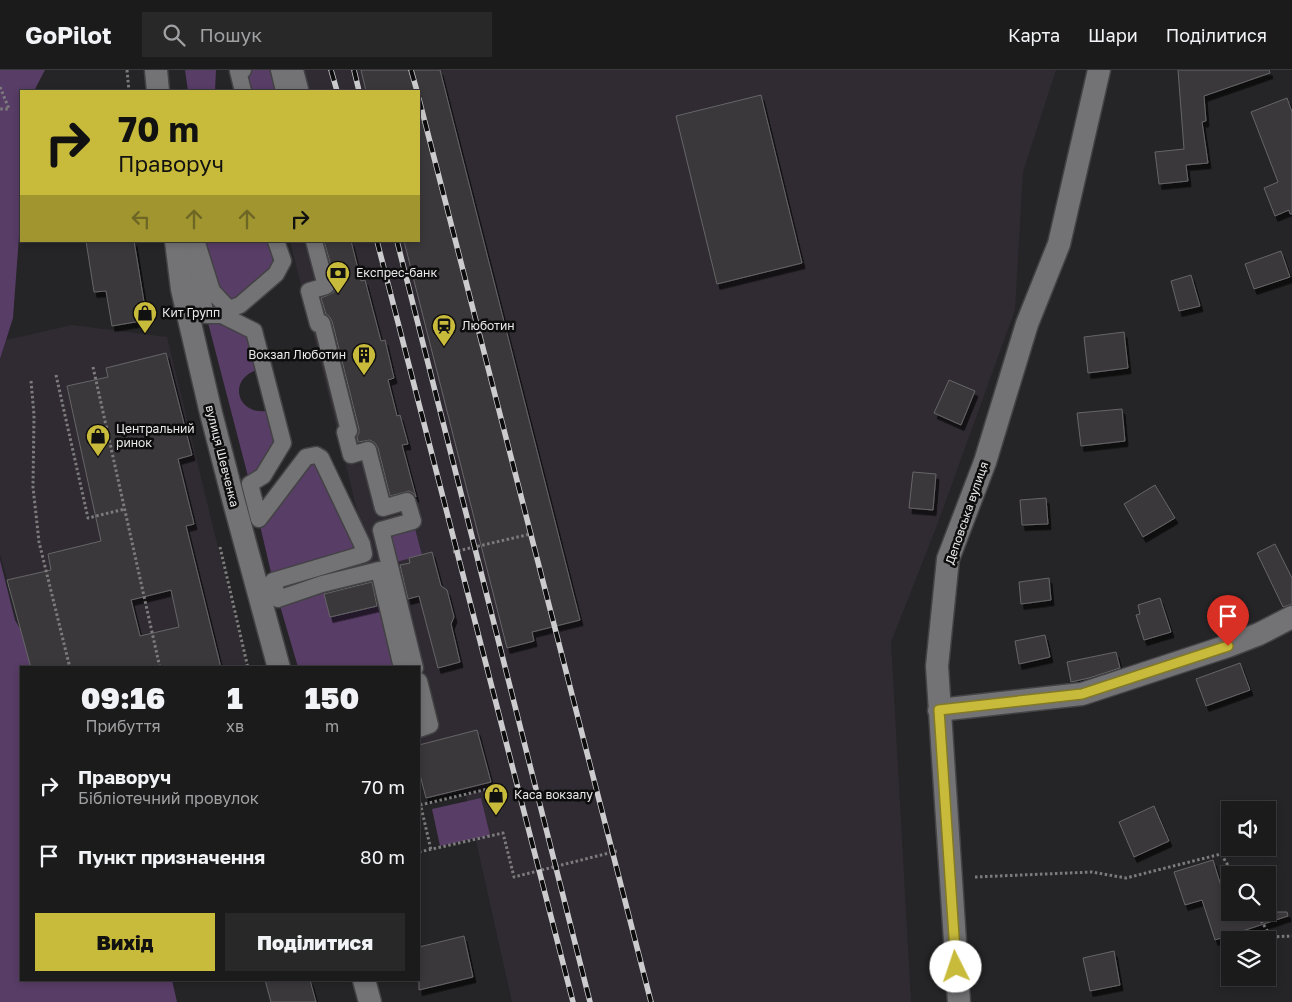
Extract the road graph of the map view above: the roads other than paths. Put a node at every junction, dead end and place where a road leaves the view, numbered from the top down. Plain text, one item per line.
1 (156, 70) edge
2 (243, 70) edge
3 (247, 70) edge
4 (278, 70) edge
5 (295, 70) edge
6 (1099, 70) edge
7 (158, 90) edge
8 (243, 90) edge
9 (252, 90) edge
10 (284, 90) edge
11 (296, 90) edge
12 (176, 242) edge
13 (276, 242) edge
14 (314, 242) edge
15 (1292, 617) edge
16 (278, 666) edge
17 (402, 666) edge
18 (415, 666) edge
19 (420, 685) edge
20 (939, 710) junction
21 (420, 729) edge
22 (364, 981) edge
23 (370, 1002) edge
24 (958, 1002) edge

1 - 7 street
2 - 8 street
3 - 9 street
4 - 10 street
5 - 11 street
6 - 20 street, Деповська вулиця
12 - 16 street, вулиця Шевченка
13 - 17 street
14 - 18 street
15 - 20 street
19 - 21 street
20 - 24 street, Деповська вулиця
22 - 23 street

